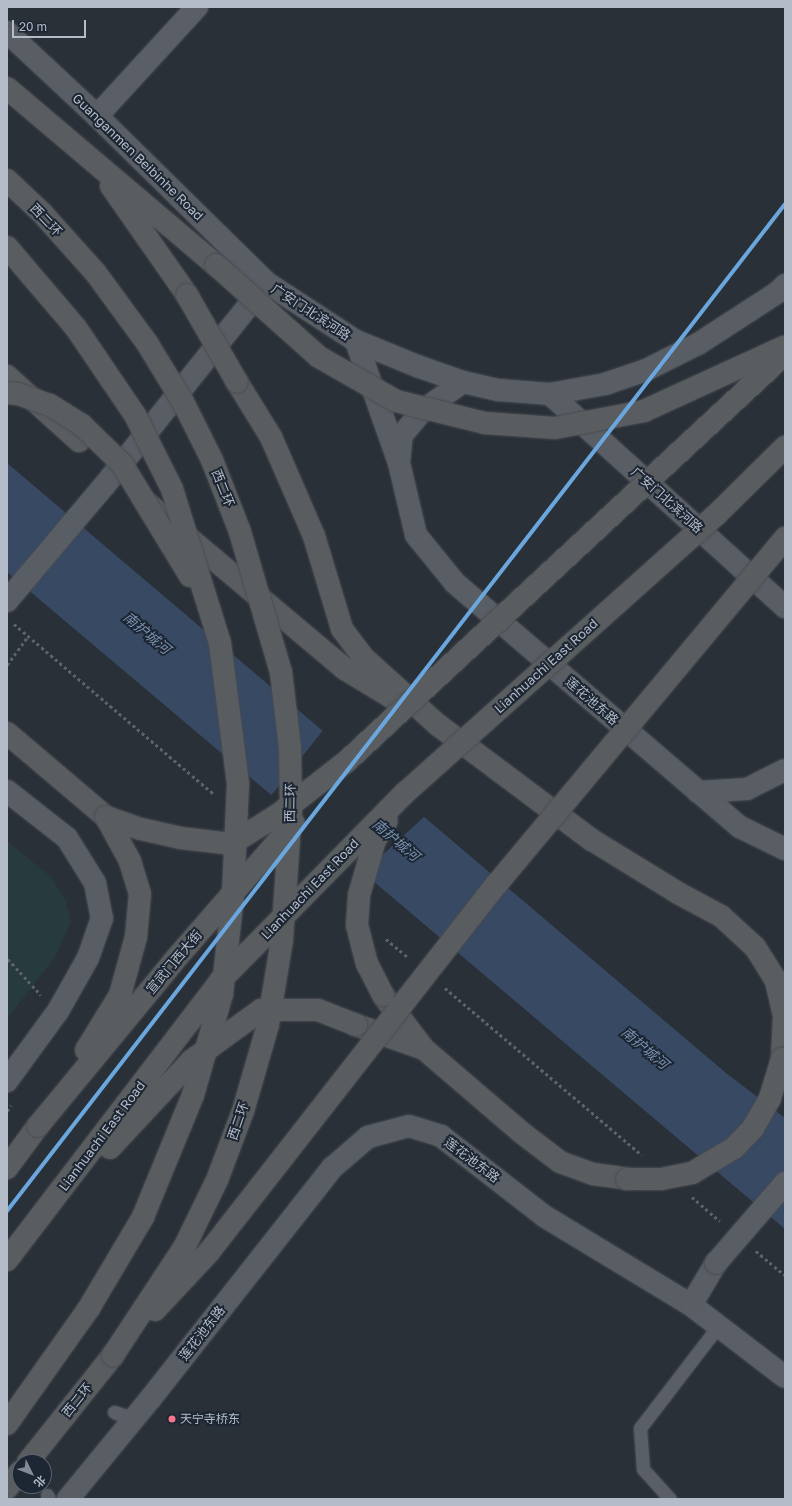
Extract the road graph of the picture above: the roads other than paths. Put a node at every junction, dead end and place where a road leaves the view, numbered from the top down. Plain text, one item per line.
1 (197, 7) edge
2 (7, 32) edge
3 (7, 88) edge
4 (96, 116) junction
5 (93, 160) junction
6 (7, 180) edge
7 (7, 247) edge
8 (267, 283) junction
9 (785, 285) edge
10 (356, 341) junction
11 (785, 346) edge
12 (785, 354) edge
13 (7, 376) edge
14 (464, 382) junction
15 (7, 393) edge
16 (550, 394) junction
17 (785, 447) edge
18 (399, 463) junction
19 (785, 538) edge
20 (7, 601) edge
21 (206, 603) junction
22 (785, 607) edge
23 (438, 725) junction
24 (7, 733) edge
25 (347, 762) junction
26 (785, 770) edge
27 (7, 791) edge
28 (406, 792) junction
29 (698, 792) junction
30 (106, 817) junction
31 (785, 849) edge
32 (424, 1049) junction
33 (7, 1081) edge
34 (38, 1126) junction
35 (7, 1168) edge
36 (785, 1182) edge
37 (7, 1260) edge
38 (7, 1270) edge
39 (691, 1305) junction
40 (719, 1325) junction
41 (113, 1355) junction
42 (785, 1378) edge
43 (114, 1412) dead end
44 (134, 1418) junction
45 (7, 1424) edge
46 (34, 1454) edge
47 (54, 1498) edge
48 (670, 1499) edge

1 - 4 street
2 - 4 street, Guanganmen Beibinhe Road
3 - 5 highway
4 - 8 street, Guanganmen Beibinhe Road
5 - 11 highway, bridge
5 - 23 highway, bridge
6 - 41 highway, 西二环, bridge
7 - 21 highway, bridge
8 - 10 street, 广安门北滨河路
8 - 20 street
9 - 16 street, 广安门北滨河路
10 - 14 street, 广安门北滨河路
10 - 18 street
12 - 25 highway, bridge
13 - 23 highway
14 - 16 street, 广安门北滨河路
14 - 18 street
15 - 21 highway, bridge
16 - 22 street, 广安门北滨河路
17 - 28 highway, Lianhuachi East Road, bridge
18 - 29 street, 莲花池东路
19 - 41 highway, bridge
21 - 45 highway, bridge
23 - 32 highway, bridge
24 - 30 highway
25 - 30 highway, bridge
25 - 34 highway, 宣武门西大街, bridge
26 - 29 street
27 - 33 street
28 - 32 highway, bridge
28 - 37 highway, Lianhuachi East Road, bridge
29 - 31 street, 莲花池东路
30 - 34 highway, bridge
32 - 38 highway, bridge
34 - 35 highway, 宣武门西大街
36 - 39 street, bridge
39 - 40 street
39 - 44 street, 莲花池东路
40 - 42 street
40 - 48 lane
41 - 46 highway, 西二环
43 - 44 lane
44 - 47 street, 莲花池东路

